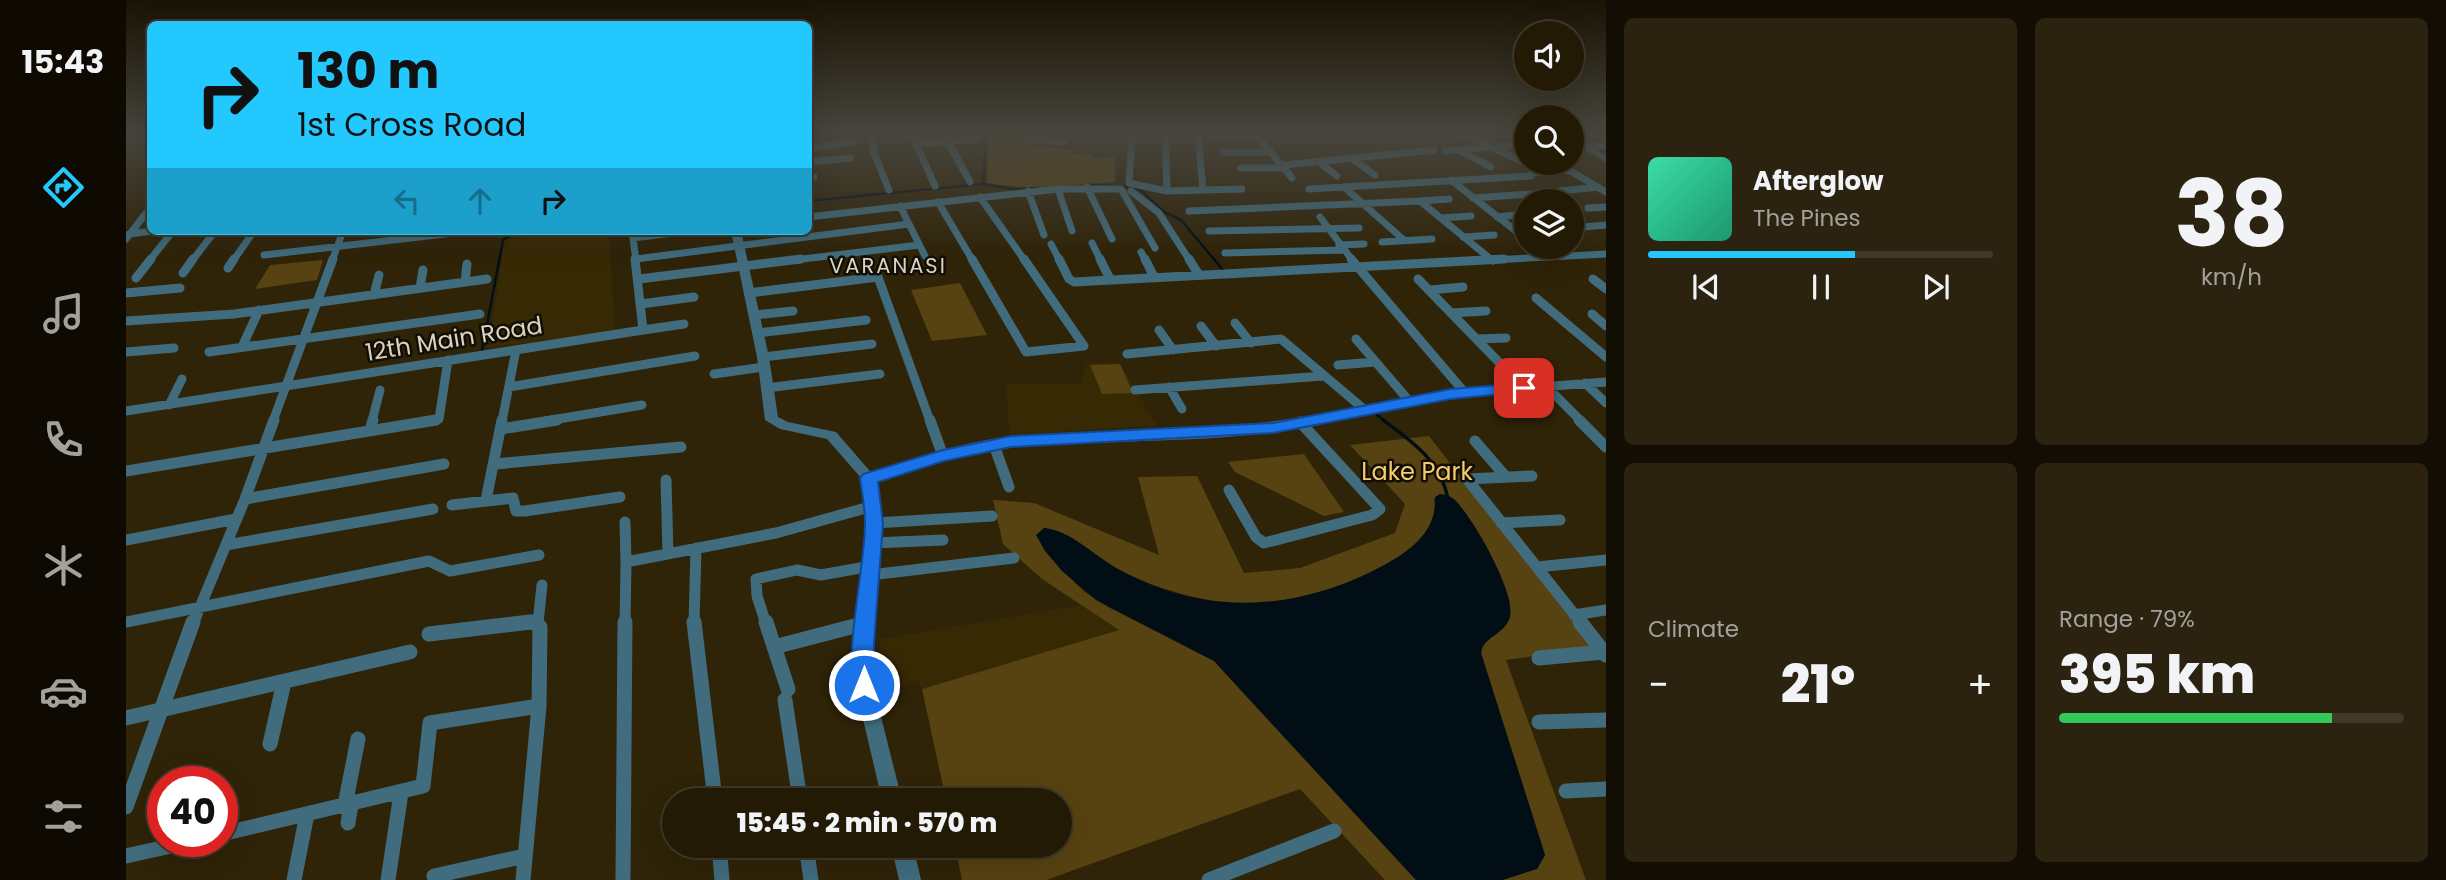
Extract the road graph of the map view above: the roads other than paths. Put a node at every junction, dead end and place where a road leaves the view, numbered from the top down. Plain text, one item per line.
1 (883, 175) edge
2 (930, 175) edge
3 (966, 175) edge
4 (1129, 175) edge
5 (1166, 175) edge
6 (1202, 175) edge
7 (1290, 175) edge
8 (1530, 175) edge
9 (1577, 175) edge
10 (1292, 178) dead end
11 (1451, 180) junction
12 (970, 182) dead end
13 (935, 186) dead end
14 (1087, 187) junction
15 (1344, 187) junction
16 (1242, 188) dead end
17 (1058, 189) junction
18 (1309, 189) dead end
19 (889, 190) dead end
20 (1203, 190) junction
21 (1602, 190) edge
22 (1028, 191) junction
23 (1131, 191) dead end
24 (1167, 191) junction
25 (980, 197) junction
26 (1473, 198) junction
27 (1450, 199) dead end
28 (1420, 201) junction
29 (938, 202) junction
30 (1363, 203) junction
31 (900, 206) junction
32 (1606, 207) edge
33 (1588, 208) dead end
34 (1189, 211) dead end
35 (147, 212) edge
36 (1514, 215) edge
37 (1471, 216) dead end
38 (812, 217) edge
39 (1320, 217) dead end
40 (1497, 217) junction
41 (1441, 218) junction
42 (909, 224) junction
43 (1606, 225) edge
44 (1514, 227) edge
45 (1584, 227) edge
46 (1359, 228) dead end
47 (1327, 229) junction
48 (1072, 230) dead end
49 (1209, 231) dead end
50 (147, 232) edge
51 (812, 232) edge
52 (170, 235) edge
53 (212, 235) edge
54 (251, 235) edge
55 (341, 235) edge
56 (437, 235) edge
57 (657, 235) edge
58 (775, 235) edge
59 (1044, 235) dead end
60 (1494, 235) dead end
61 (128, 236) edge
62 (1463, 237) junction
63 (738, 238) edge
64 (1112, 239) dead end
65 (1432, 239) dead end
66 (1404, 240) junction
67 (1382, 242) dead end
68 (1092, 243) dead end
69 (919, 244) junction
70 (1051, 244) dead end
71 (1364, 244) dead end
72 (335, 247) junction
73 (1341, 247) junction
74 (1155, 248) dead end
75 (1141, 253) dead end
76 (1225, 253) dead end
77 (1606, 254) edge
78 (264, 255) dead end
79 (1584, 255) edge
80 (925, 256) dead end
81 (636, 259) junction
82 (1522, 259) edge
83 (1493, 261) junction
84 (467, 264) dead end
85 (745, 266) junction
86 (228, 268) dead end
87 (1360, 268) junction
88 (423, 270) dead end
89 (183, 273) dead end
90 (379, 275) dead end
91 (1199, 275) junction
92 (1154, 277) junction
93 (136, 278) dead end
94 (487, 279) dead end
95 (639, 279) junction
96 (1110, 279) junction
97 (1418, 279) dead end
98 (1593, 279) dead end
99 (465, 282) junction
100 (1463, 287) dead end
101 (180, 288) dead end
102 (420, 288) junction
103 (1606, 289) edge
104 (1430, 290) junction
105 (126, 293) edge
106 (749, 293) junction
107 (374, 295) junction
108 (694, 297) dead end
109 (1536, 299) dead end
110 (317, 302) junction
111 (641, 304) junction
112 (259, 310) junction
113 (793, 310) dead end
114 (1486, 311) dead end
115 (1452, 313) junction
116 (480, 314) dead end
117 (1592, 314) dead end
118 (754, 315) junction
119 (866, 320) dead end
120 (126, 321) edge
121 (1236, 323) dead end
122 (684, 324) dead end
123 (1201, 326) dead end
124 (1606, 326) edge
125 (643, 330) junction
126 (1159, 330) dead end
127 (758, 333) junction
128 (304, 338) junction
129 (1506, 338) dead end
130 (1356, 339) dead end
131 (1477, 339) junction
132 (1251, 343) junction
133 (872, 344) dead end
134 (1216, 346) junction
135 (242, 347) junction
136 (174, 348) dead end
137 (516, 350) junction
138 (1173, 350) junction
139 (126, 352) edge
140 (209, 352) dead end
141 (1127, 354) dead end
142 (695, 356) dead end
143 (1606, 357) edge
144 (448, 360) junction
145 (764, 362) junction
146 (1376, 362) junction
147 (1338, 365) dead end
148 (714, 374) dead end
149 (880, 374) dead end
150 (1323, 376) junction
151 (182, 379) dead end
152 (1606, 382) edge
153 (1585, 383) junction
154 (1546, 386) junction
155 (285, 387) junction
156 (509, 387) junction
157 (1169, 387) junction
158 (766, 388) junction
159 (1524, 388) junction
160 (380, 390) dead end
161 (1135, 390) dead end
162 (1465, 393) junction
163 (1409, 402) junction
164 (1606, 403) edge
165 (169, 405) junction
166 (642, 405) dead end
167 (1182, 409) dead end
168 (1365, 410) junction
169 (126, 411) edge
170 (1300, 422) junction
171 (502, 429) junction
172 (370, 430) junction
173 (1475, 440) dead end
174 (994, 445) junction
175 (263, 447) junction
176 (681, 447) dead end
177 (1606, 447) edge
178 (943, 456) junction
179 (444, 464) dead end
180 (495, 464) junction
181 (126, 471) edge
182 (1532, 475) dead end
183 (1506, 477) junction
184 (869, 478) junction
185 (666, 480) dead end
186 (1009, 487) dead end
187 (1229, 490) dead end
188 (620, 497) dead end
189 (246, 499) junction
190 (486, 500) junction
191 (452, 505) dead end
192 (873, 506) junction
193 (433, 509) dead end
194 (992, 516) dead end
195 (236, 519) junction
196 (1560, 520) dead end
197 (625, 522) dead end
198 (874, 523) junction
199 (1502, 523) junction
200 (126, 540) edge
201 (943, 540) dead end
202 (873, 543) junction
203 (226, 545) junction
204 (696, 548) junction
205 (668, 553) junction
206 (539, 555) dead end
207 (1014, 558) dead end
208 (1606, 560) edge
209 (626, 562) junction
210 (1537, 567) junction
211 (871, 570) junction
212 (542, 585) dead end
213 (199, 607) junction
214 (1606, 610) edge
215 (1574, 615) junction
216 (126, 622) edge
217 (538, 623) junction
218 (866, 623) junction
219 (429, 634) dead end
220 (774, 648) junction
221 (410, 652) dead end
222 (1605, 653) edge
223 (1539, 658) dead end
224 (284, 682) junction
225 (539, 706) junction
226 (160, 711) junction
227 (126, 718) edge
228 (1606, 720) edge
229 (1539, 722) dead end
230 (358, 739) dead end
231 (270, 744) dead end
232 (714, 788) edge
233 (798, 788) edge
234 (889, 788) edge
235 (1606, 789) edge
236 (1566, 790) dead end
237 (401, 793) junction
238 (348, 805) junction
239 (126, 807) edge
240 (307, 814) junction
241 (348, 823) dead end
242 (238, 830) edge
243 (1335, 831) dead end
244 (147, 851) edge
245 (126, 856) edge
246 (525, 856) junction
247 (720, 858) edge
248 (808, 858) edge
249 (905, 858) edge
250 (434, 876) dead end
251 (294, 880) edge
252 (388, 880) edge
253 (523, 880) edge
254 (623, 880) edge
255 (722, 880) edge
256 (811, 880) edge
257 (910, 880) edge
258 (1209, 880) edge

1 - 19 street
2 - 13 street
3 - 12 street
4 - 24 street
5 - 24 street
6 - 20 street
7 - 10 street
8 - 11 street
9 - 21 street
11 - 15 street
11 - 26 street
14 - 17 street
14 - 64 street
14 - 74 street
15 - 18 street
15 - 30 street
16 - 20 street
17 - 22 street
17 - 48 street
20 - 24 street
21 - 26 street
22 - 25 street
22 - 59 street
23 - 91 street
25 - 29 street
25 - 29 street
26 - 40 street
27 - 28 street
28 - 30 street
28 - 41 street
29 - 31 street
30 - 34 street
30 - 66 street
31 - 38 street
31 - 42 street
32 - 33 street
35 - 61 street
36 - 40 street
37 - 41 street
39 - 47 street
40 - 44 street
41 - 62 street
42 - 51 street
42 - 69 street
43 - 45 street
46 - 47 street
47 - 49 street
47 - 73 street
50 - 61 street
52 - 93 street
53 - 89 street
54 - 86 street
55 - 72 street
56 - 72 street
57 - 81 street
58 - 63 street
60 - 62 street
62 - 83 street
63 - 81 street
63 - 85 street
65 - 66 street
66 - 67 street
68 - 96 street
69 - 80 street
69 - 85 street
70 - 96 street
71 - 73 street
72 - 78 street
72 - 110 street
73 - 76 street
73 - 87 street
75 - 92 street
77 - 79 street
81 - 95 street
82 - 83 street
83 - 87 street
84 - 99 street
85 - 95 street
85 - 106 street
87 - 91 street
87 - 162 street
88 - 102 street
90 - 107 street
91 - 92 street
92 - 96 street
94 - 99 street
95 - 111 street
97 - 104 street
98 - 103 street
99 - 102 street
100 - 104 street
101 - 105 street
102 - 107 street
104 - 115 street
106 - 118 street
106 - 178 street
107 - 110 street
108 - 111 street
109 - 143 street
110 - 112 street
110 - 128 street
111 - 125 street
112 - 120 street
112 - 135 street
113 - 118 street
114 - 115 street
115 - 131 street
116 - 128 street
117 - 124 street
118 - 127 street
119 - 127 street
121 - 132 street
122 - 125 street, 12th Main Road
123 - 134 street
125 - 137 street, 12th Main Road
126 - 138 street
127 - 145 street
128 - 135 street
128 - 155 street
129 - 131 street
130 - 146 street
131 - 159 street
132 - 134 street
132 - 150 street
133 - 145 street
134 - 138 street
135 - 140 street
136 - 139 street
137 - 144 street, 12th Main Road
137 - 156 street
138 - 141 street
142 - 156 street
144 - 155 street, 12th Main Road
144 - 172 street
145 - 148 street
145 - 158 street
146 - 147 street
146 - 163 street
149 - 158 street
150 - 157 street
150 - 168 street
151 - 165 street
152 - 153 street
153 - 154 street
153 - 164 street
154 - 159 street
154 - 177 street
155 - 165 street, 12th Main Road
155 - 175 street
156 - 171 street
157 - 161 street
157 - 167 street
158 - 184 street
159 - 162 street
160 - 172 street
162 - 163 street
163 - 168 street
165 - 169 street, 12th Main Road
166 - 171 street
168 - 170 street
170 - 174 street
170 - 187 street
171 - 180 street
172 - 175 street
173 - 183 street
174 - 178 street
174 - 186 street
175 - 181 street
175 - 189 street
176 - 180 street
178 - 184 street
179 - 189 street
180 - 190 street
182 - 183 street
183 - 199 street
184 - 192 street
185 - 205 street
188 - 190 street
189 - 195 street
190 - 191 street
192 - 198 street
192 - 204 street
193 - 203 street
194 - 198 street
195 - 200 street
195 - 203 street
196 - 199 street
197 - 209 street
198 - 202 street
199 - 210 street
201 - 202 street
202 - 211 street
203 - 213 street
204 - 205 street
204 - 232 street
205 - 209 street
206 - 213 street
207 - 211 street
208 - 210 street
209 - 254 street
210 - 215 street
211 - 218 street
211 - 220 street
212 - 217 street
213 - 216 street
213 - 226 street
214 - 215 street
215 - 222 street
217 - 219 street
217 - 225 street
218 - 220 street
218 - 234 street
220 - 233 street
221 - 224 street
222 - 223 street
224 - 226 street
224 - 231 street
225 - 237 street
225 - 246 street
226 - 227 street
226 - 239 street
228 - 229 street
230 - 238 street
235 - 236 street
237 - 238 street
237 - 252 street
238 - 240 street
238 - 241 street
240 - 242 street
240 - 251 street
243 - 258 street
244 - 245 street
246 - 250 street
246 - 253 street
247 - 255 street
248 - 256 street
249 - 257 street

